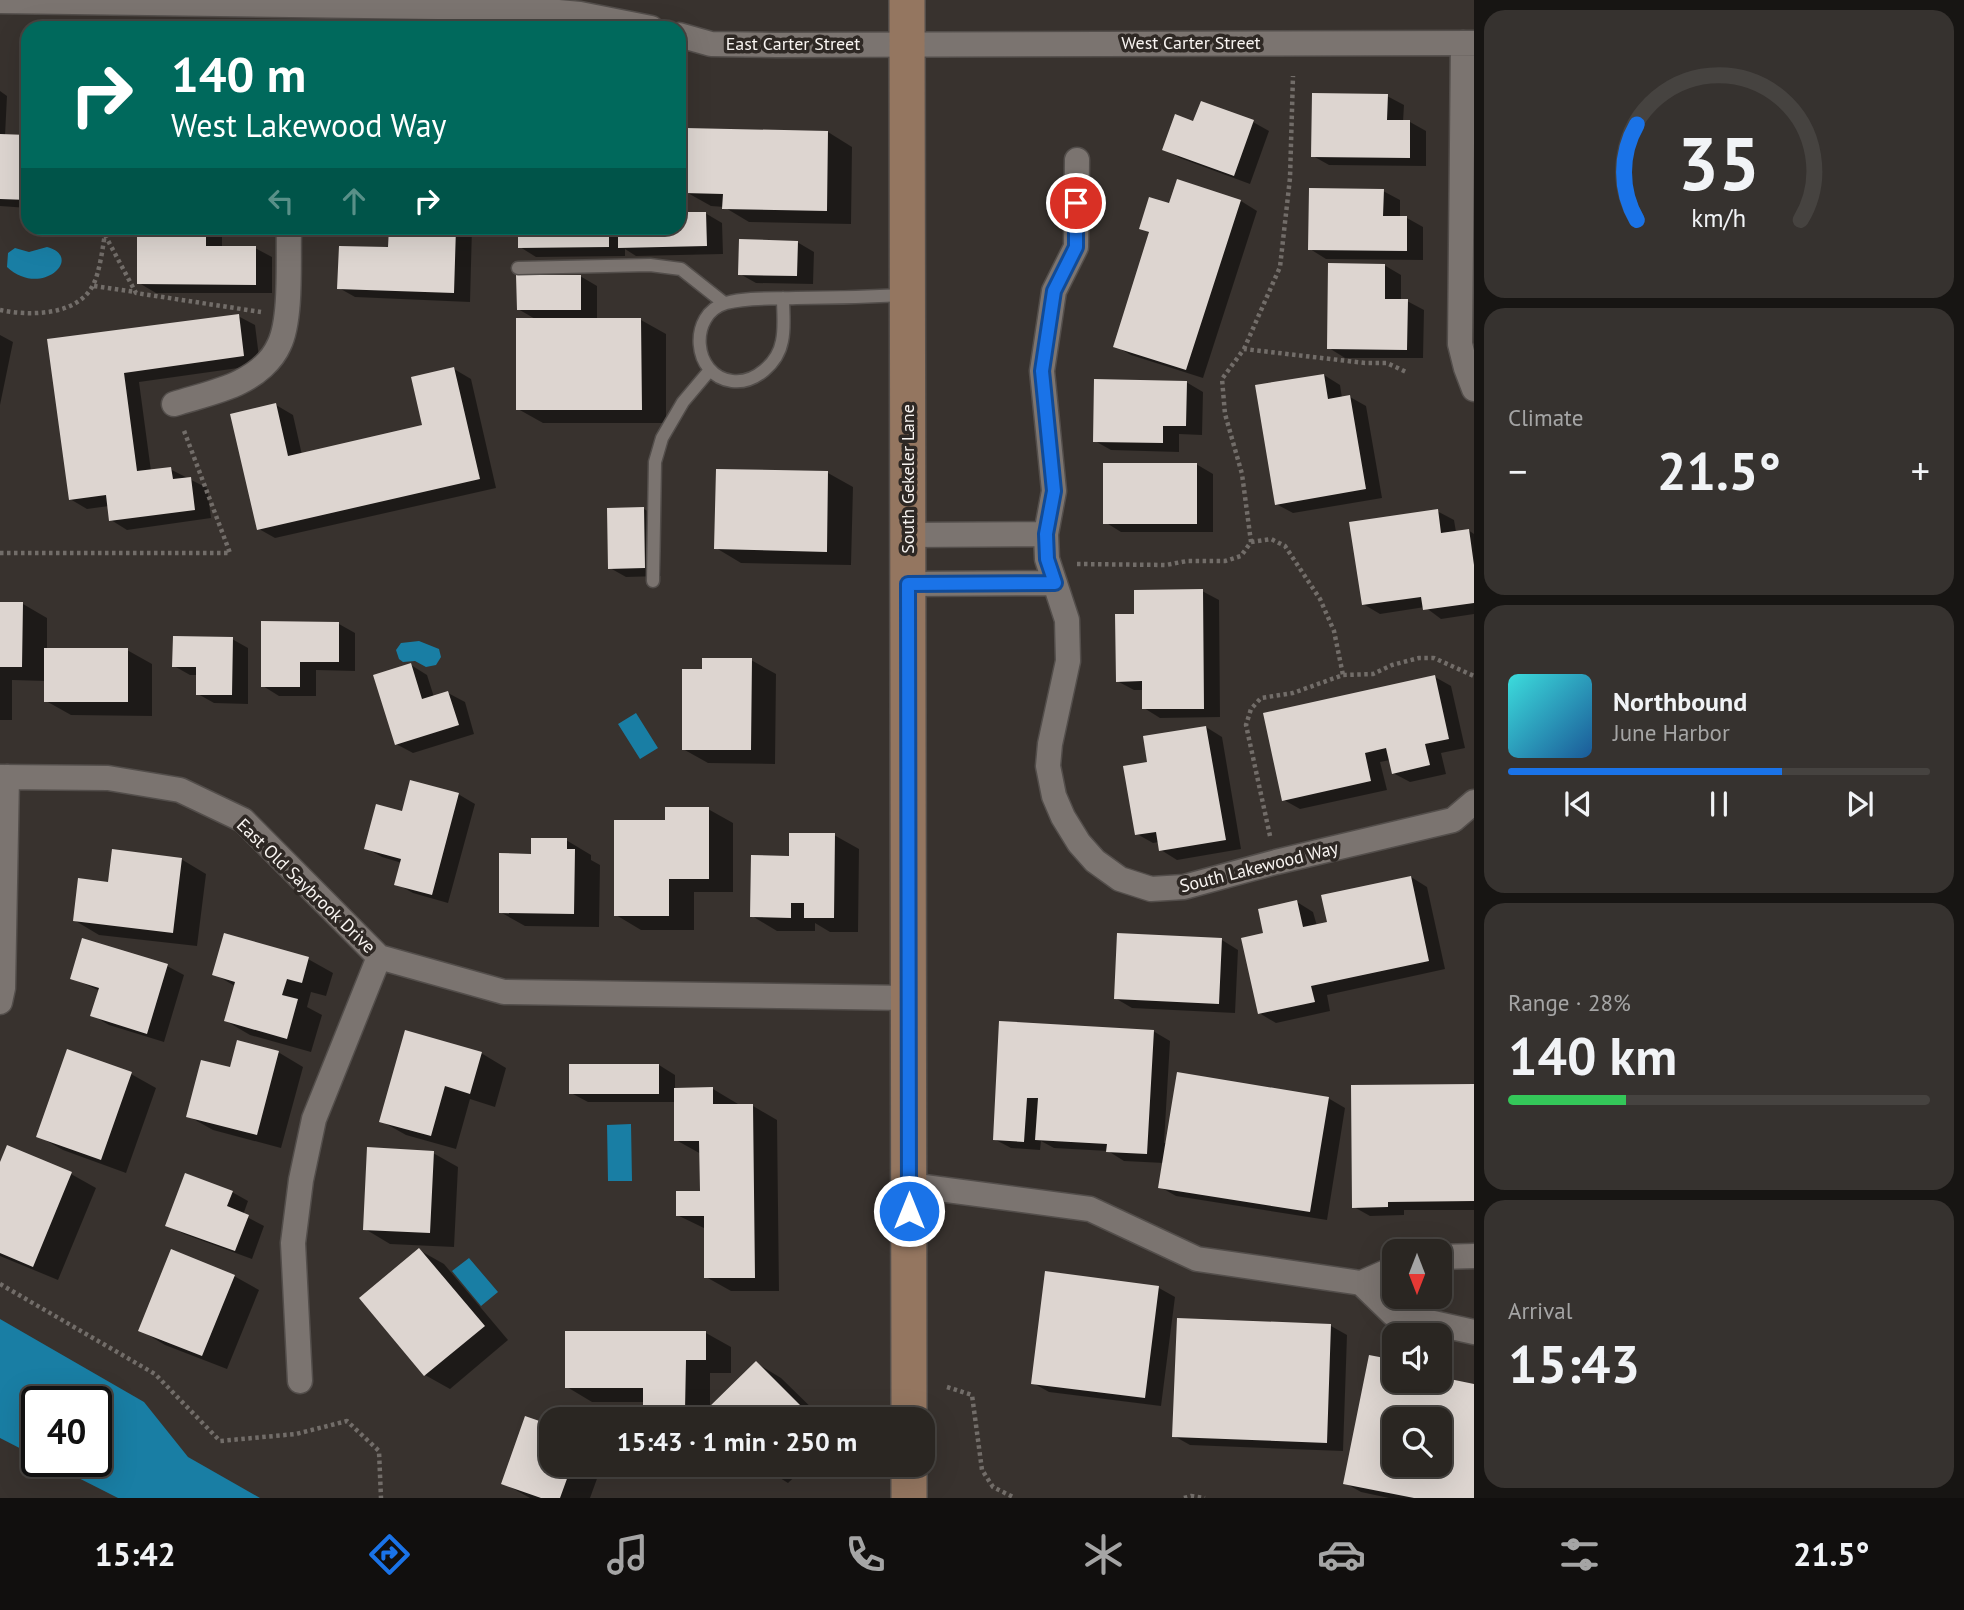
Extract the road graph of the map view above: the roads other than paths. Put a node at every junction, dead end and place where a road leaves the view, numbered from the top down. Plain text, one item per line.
1 (907, 0) edge
2 (0, 1) edge
3 (291, 16) edge
4 (616, 21) edge
5 (686, 37) edge
6 (1468, 43) edge
7 (907, 44) junction
8 (1077, 160) dead end
9 (289, 235) edge
10 (518, 268) dead end
11 (908, 295) junction
12 (783, 298) junction
13 (724, 303) junction
14 (710, 370) junction
15 (1474, 388) edge
16 (174, 404) road end
17 (1046, 534) junction
18 (908, 535) junction
19 (653, 581) dead end
20 (1055, 583) junction
21 (908, 584) junction
22 (3, 777) edge
23 (1474, 802) edge
24 (380, 957) junction
25 (908, 998) junction
26 (0, 1002) edge
27 (909, 1185) junction
28 (1474, 1256) edge
29 (1452, 1257) edge
30 (1382, 1274) edge
31 (1361, 1283) junction
32 (1474, 1332) edge
33 (300, 1381) dead end
34 (909, 1407) edge
35 (909, 1477) edge
36 (909, 1498) edge

1 - 7 street, South Gekeler Lane
2 - 3 street
3 - 4 street
5 - 7 street, East Carter Street
6 - 7 street, West Carter Street
6 - 15 street
7 - 11 street, South Gekeler Lane
8 - 17 street, South Lakewood Way
9 - 16 street
10 - 13 lane
11 - 12 lane
11 - 18 street, South Gekeler Lane
12 - 13 lane
12 - 14 lane
13 - 14 lane
14 - 19 lane
17 - 18 street
17 - 20 street, South Lakewood Way
18 - 21 street, South Gekeler Lane
20 - 21 street
20 - 23 street, South Lakewood Way
21 - 25 street, South Gekeler Lane
22 - 24 street, East Old Saybrook Drive
22 - 26 street
24 - 25 street, East Old Saybrook Drive
24 - 33 street
25 - 27 street, South Gekeler Lane
27 - 31 street
27 - 34 street, South Gekeler Lane
28 - 29 street
30 - 31 street
31 - 32 street
35 - 36 street

